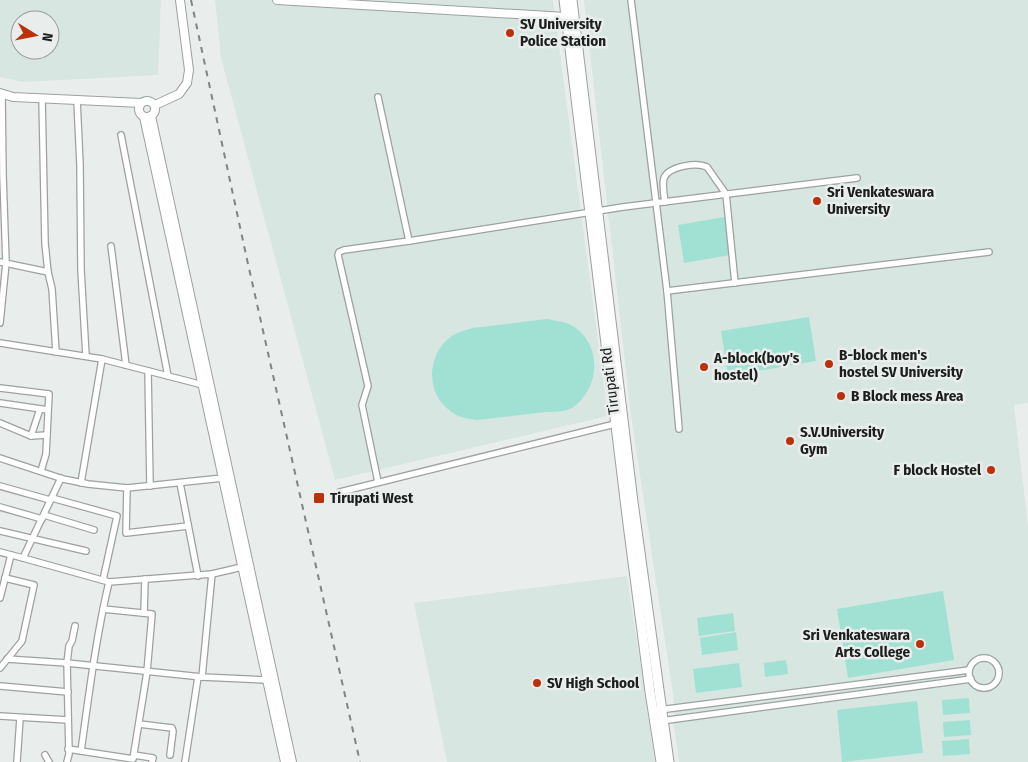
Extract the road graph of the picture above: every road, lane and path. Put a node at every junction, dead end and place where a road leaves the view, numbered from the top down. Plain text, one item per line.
1 (180, 0) edge
2 (277, 0) edge
3 (564, 0) edge
4 (572, 0) edge
5 (631, 0) edge
6 (570, 16) junction
7 (1, 94) edge
8 (378, 97) dead end
9 (42, 98) junction
10 (77, 100) junction
11 (141, 103) junction
12 (155, 105) junction
13 (148, 116) junction
14 (121, 135) dead end
15 (857, 178) dead end
16 (726, 194) junction
17 (665, 202) junction
18 (656, 203) junction
19 (594, 211) junction
20 (410, 241) junction
21 (111, 246) dead end
22 (989, 252) dead end
23 (3, 263) edge
24 (48, 272) junction
25 (735, 283) junction
26 (667, 291) junction
27 (0, 323) edge
28 (0, 343) edge
29 (56, 352) junction
30 (86, 356) junction
31 (102, 359) junction
32 (126, 365) junction
33 (148, 371) junction
34 (168, 376) junction
35 (203, 385) junction
36 (0, 388) edge
37 (0, 403) edge
38 (40, 409) junction
39 (48, 410) junction
40 (0, 423) edge
41 (616, 424) junction
42 (679, 430) dead end
43 (47, 434) junction
44 (31, 436) junction
45 (0, 458) edge
46 (42, 471) junction
47 (61, 478) junction
48 (223, 478) junction
49 (378, 482) junction
50 (81, 483) junction
51 (180, 483) junction
52 (0, 486) edge
53 (150, 486) junction
54 (127, 488) junction
55 (340, 492) dead end
56 (51, 499) junction
57 (629, 506) junction
58 (0, 507) edge
59 (43, 517) junction
60 (188, 526) junction
61 (94, 530) dead end
62 (0, 531) edge
63 (33, 538) junction
64 (86, 551) dead end
65 (0, 552) edge
66 (11, 555) junction
67 (23, 558) junction
68 (242, 567) junction
69 (212, 574) junction
70 (198, 576) junction
71 (3, 580) edge
72 (145, 580) junction
73 (106, 581) junction
74 (0, 598) edge
75 (103, 609) junction
76 (144, 613) junction
77 (75, 626) dead end
78 (7, 659) junction
79 (67, 663) junction
80 (94, 666) junction
81 (0, 668) edge
82 (969, 670) junction
83 (148, 672) junction
84 (200, 677) junction
85 (267, 680) junction
86 (971, 680) junction
87 (0, 686) edge
88 (68, 692) junction
89 (657, 710) junction
90 (0, 716) edge
91 (20, 718) junction
92 (68, 720) junction
93 (659, 721) junction
94 (139, 724) junction
95 (68, 749) junction
96 (81, 751) junction
97 (45, 755) dead end
98 (134, 755) junction
99 (170, 755) dead end
100 (17, 762) edge
101 (49, 762) edge
102 (66, 762) edge
103 (152, 762) edge
104 (185, 762) edge
105 (285, 762) edge
106 (292, 762) edge
107 (661, 762) edge
108 (669, 762) edge

1 - 12 street
2 - 6 street
3 - 6 main road, Tirupati Rd
4 - 6 main road, Tirupati Rd
5 - 18 street
6 - 19 main road, Tirupati Rd
7 - 9 street
7 - 23 street
8 - 20 street
9 - 10 street
9 - 24 street
10 - 11 street
10 - 30 street
11 - 12 street
11 - 13 street
12 - 13 street
13 - 35 street
13 - 106 street
14 - 34 street
15 - 16 street
16 - 17 street
16 - 17 street
16 - 25 street
17 - 18 street
18 - 19 street
18 - 26 street
19 - 20 street
19 - 41 main road, Tirupati Rd
19 - 57 main road, Tirupati Rd
20 - 49 street
21 - 32 street
22 - 25 street
23 - 24 street
23 - 27 street
24 - 29 street
25 - 26 street
26 - 42 street
28 - 29 street
29 - 30 street
30 - 31 street
31 - 32 street
31 - 50 street
32 - 33 street
33 - 34 street
33 - 53 street
34 - 35 street
35 - 48 street
36 - 39 street
37 - 38 street
38 - 39 street
38 - 44 street
39 - 43 street
40 - 44 street
41 - 49 street
41 - 57 main road, Tirupati Rd
43 - 44 street
43 - 46 street
45 - 46 street
46 - 47 street
47 - 50 street
47 - 56 street
48 - 51 street
48 - 68 street
49 - 55 street
50 - 54 street
51 - 53 street
51 - 60 street
52 - 56 street
53 - 54 street
54 - 60 street
56 - 59 street
56 - 73 street
57 - 89 main road, Tirupati Rd
58 - 59 street
59 - 61 street
59 - 63 street
60 - 70 street
62 - 63 street
63 - 64 street
63 - 67 street
65 - 66 street
66 - 67 street
66 - 71 street
67 - 73 street
68 - 69 street
68 - 85 street
69 - 70 street
69 - 84 street
70 - 72 street
71 - 74 street
71 - 78 street
72 - 73 street
72 - 76 street
73 - 75 street
75 - 76 street
75 - 80 street
76 - 83 street
77 - 79 street
78 - 79 street
78 - 81 street
79 - 80 street
79 - 88 street
80 - 83 street
80 - 96 street
82 - 86 street
82 - 86 street
82 - 89 street
83 - 84 street
83 - 94 street
84 - 85 street
84 - 104 street
85 - 105 street
86 - 93 street
87 - 88 street
88 - 92 street
89 - 93 main road, Tirupati Rd
90 - 91 street
91 - 92 street
91 - 100 street
92 - 95 street
93 - 107 main road, Tirupati Rd
93 - 108 main road, Tirupati Rd
94 - 98 street
94 - 99 street
95 - 96 street
95 - 102 street
96 - 98 street
97 - 101 street
98 - 103 street

